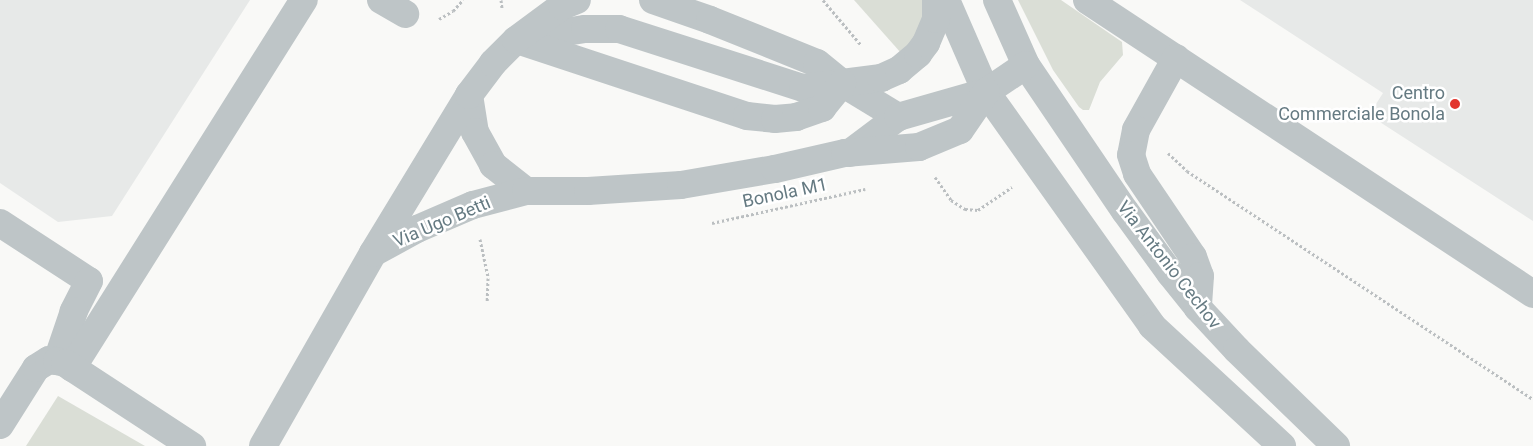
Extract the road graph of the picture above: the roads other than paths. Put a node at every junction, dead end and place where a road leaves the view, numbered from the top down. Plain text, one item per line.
1 (304, 0) edge
2 (381, 0) edge
3 (577, 0) edge
4 (653, 0) edge
5 (936, 0) edge
6 (946, 0) edge
7 (997, 0) edge
8 (1087, 0) edge
9 (405, 14) dead end
10 (516, 40) junction
11 (1176, 58) junction
12 (1026, 65) junction
13 (842, 83) junction
14 (986, 92) junction
15 (469, 95) junction
16 (898, 117) junction
17 (850, 153) junction
18 (526, 190) junction
19 (0, 223) edge
20 (373, 253) junction
21 (1533, 294) edge
22 (1198, 308) junction
23 (64, 364) junction
24 (0, 425) edge
25 (192, 446) edge
26 (264, 446) edge
27 (1282, 446) edge
28 (1336, 446) edge

1 - 23 street
2 - 9 street
3 - 10 street
4 - 13 street
5 - 13 street
6 - 14 street
7 - 12 street, Via Antonio Cechov
8 - 11 street
10 - 13 street
10 - 13 street
10 - 15 street
11 - 21 street
11 - 22 street
12 - 14 street
12 - 22 street, Via Antonio Cechov
13 - 16 street
14 - 16 street, Via Ugo Betti
14 - 17 street, Via Ugo Betti
14 - 27 street
15 - 18 street
15 - 20 street
16 - 17 street, Via Ugo Betti
17 - 18 street, Via Ugo Betti
18 - 20 street, Via Ugo Betti
19 - 23 street
20 - 26 street, Via Ugo Betti
22 - 28 street, Via Antonio Cechov
23 - 24 street
23 - 25 street

